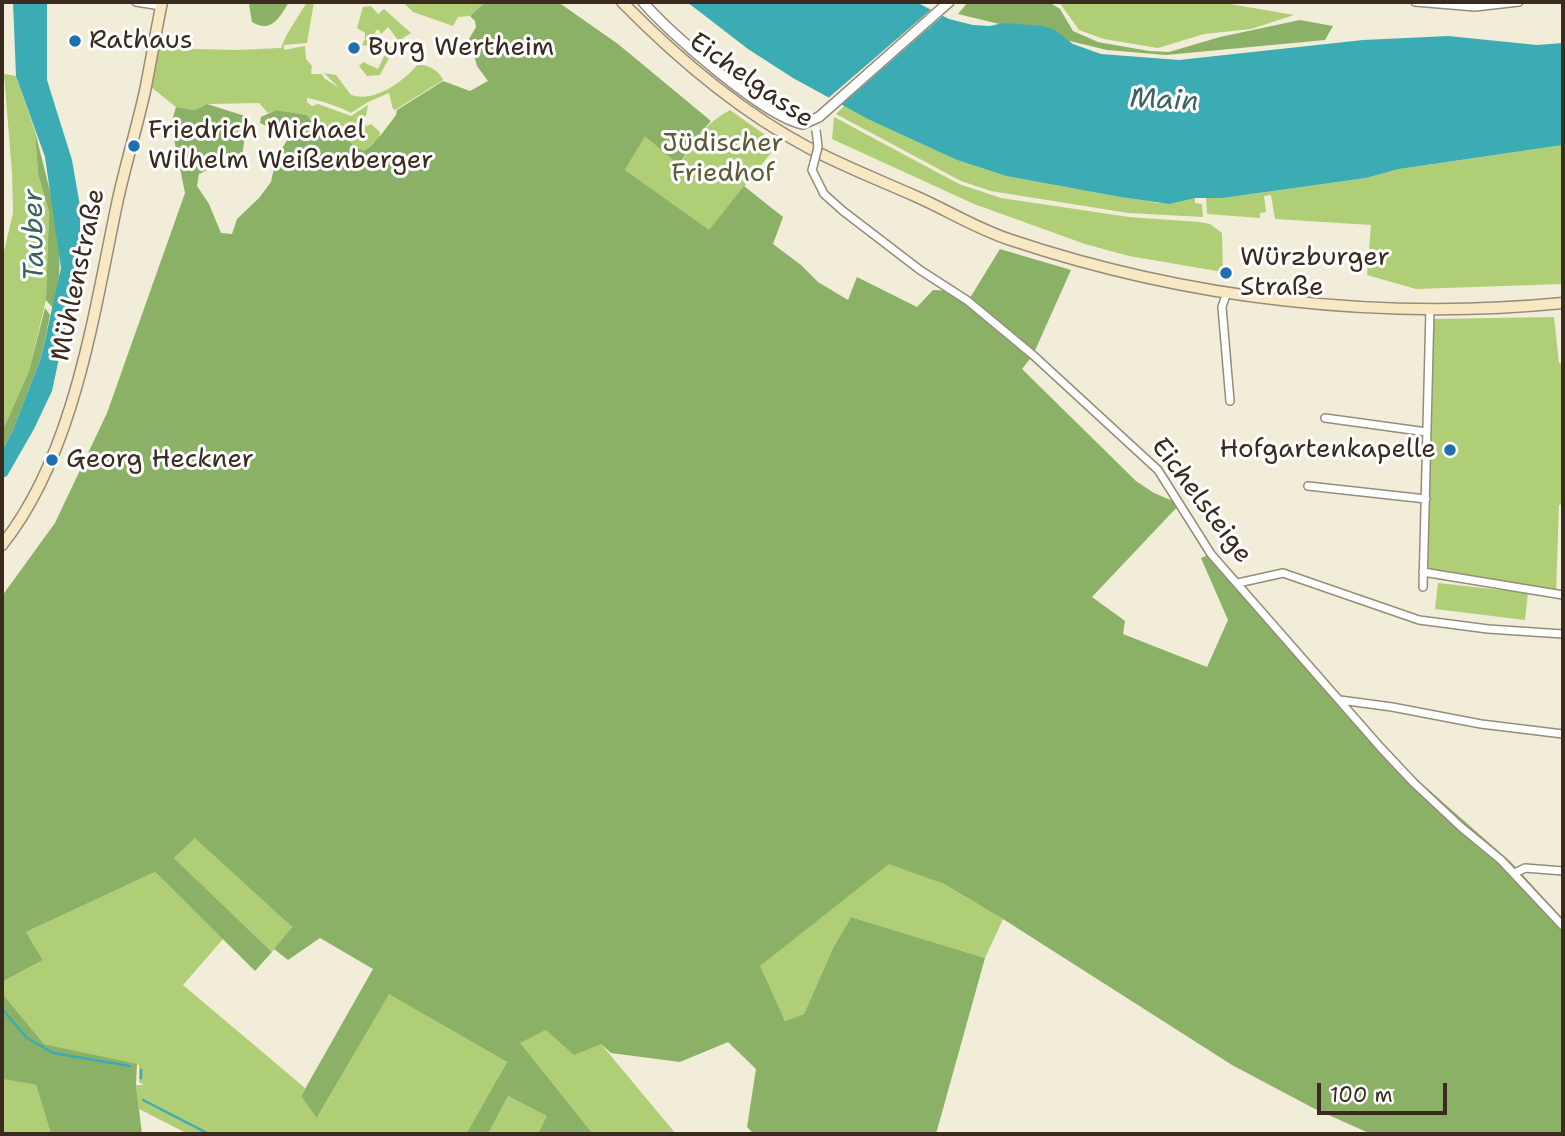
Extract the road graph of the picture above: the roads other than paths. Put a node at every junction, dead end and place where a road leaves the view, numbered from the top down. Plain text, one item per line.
1 (136, 2) edge
2 (622, 2) edge
3 (643, 2) edge
4 (949, 2) edge
5 (1415, 2) edge
6 (1519, 2) edge
7 (162, 4) edge
8 (816, 123) junction
9 (1227, 292) junction
10 (1563, 303) edge
11 (1430, 309) junction
12 (1230, 401) dead end
13 (1325, 418) dead end
14 (1427, 432) junction
15 (1308, 486) dead end
16 (1426, 499) junction
17 (2, 544) edge
18 (1423, 572) junction
19 (1238, 583) junction
20 (1423, 587) dead end
21 (1563, 595) edge
22 (1563, 634) edge
23 (1340, 700) junction
24 (1563, 734) edge
25 (1563, 871) edge
26 (1515, 873) junction
27 (1563, 926) edge

1 - 7 street
2 - 9 main road, Eichelgasse
3 - 8 street
4 - 8 street
5 - 6 street
7 - 17 main road, Mühlenstraße
8 - 19 street, Eichelsteige, bridge
9 - 11 main road
9 - 12 street
10 - 11 main road
11 - 14 street
13 - 14 street
14 - 16 street
15 - 16 street
16 - 18 street
18 - 20 street
18 - 21 street
19 - 22 street
19 - 23 street, Eichelsteige
23 - 24 street
23 - 26 street, Eichelsteige
25 - 26 street
26 - 27 street, Eichelsteige

